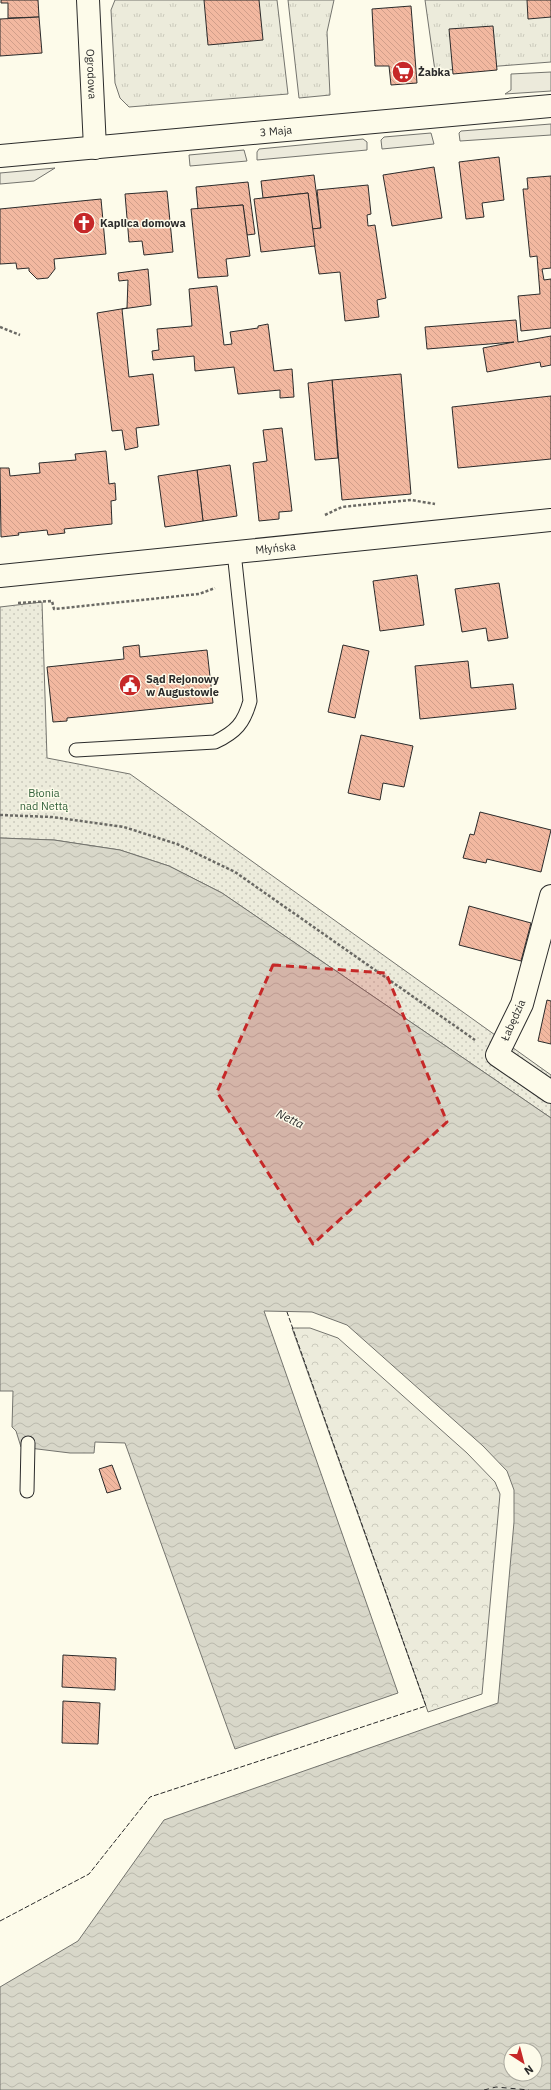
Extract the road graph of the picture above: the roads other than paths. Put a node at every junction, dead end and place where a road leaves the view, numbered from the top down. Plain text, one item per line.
1 (88, 0) edge
2 (551, 106) edge
3 (95, 148) junction
4 (0, 156) edge
5 (551, 520) edge
6 (234, 552) junction
7 (0, 576) edge
8 (76, 750) dead end
9 (551, 896) edge
10 (551, 1092) edge
11 (28, 1443) dead end
12 (27, 1491) dead end

1 - 3 street, Ogrodowa
2 - 3 street, 3 Maja
3 - 4 street, 3 Maja
5 - 6 street, Młyńska
6 - 7 street, Młyńska
6 - 8 lane
9 - 10 street, Łabędzia
11 - 12 lane

